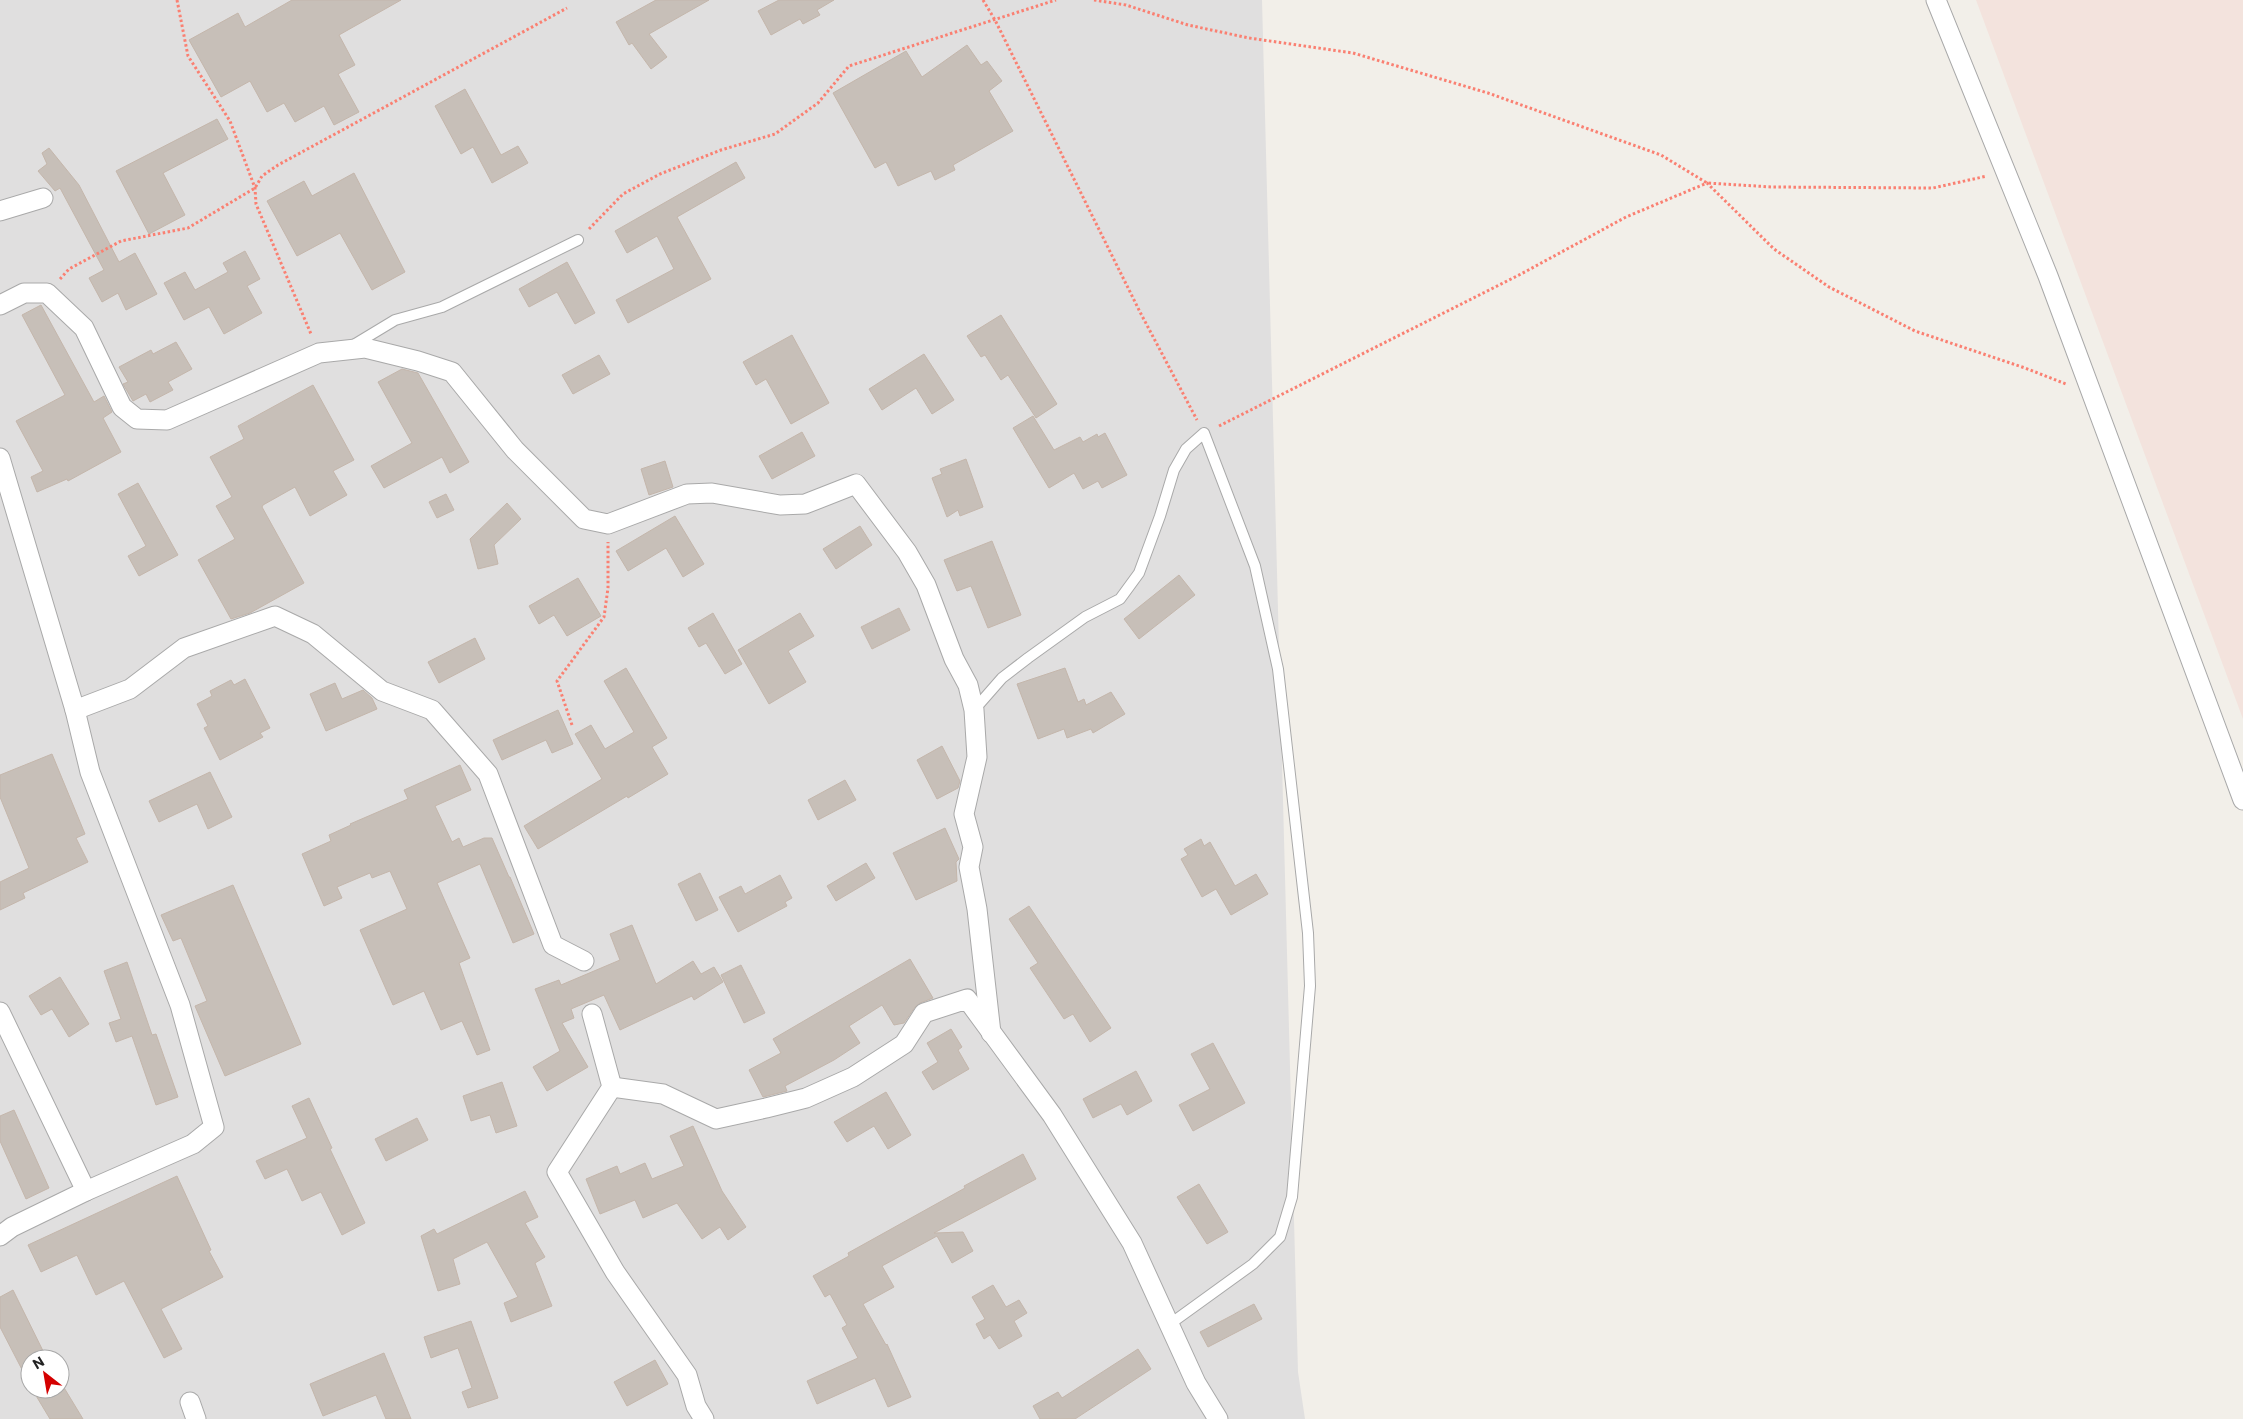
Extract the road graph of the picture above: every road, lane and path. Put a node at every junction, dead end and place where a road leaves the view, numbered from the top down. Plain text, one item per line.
1 (177, 0) edge
2 (983, 0) edge
3 (1056, 0) edge
4 (1094, 0) edge
5 (1936, 0) edge
6 (567, 8) dead end
7 (995, 20) junction
8 (2006, 172) junction
9 (1707, 183) junction
10 (255, 188) junction
11 (43, 198) dead end
12 (0, 210) edge
13 (578, 240) joint
14 (47, 293) junction
15 (0, 305) edge
16 (347, 349) junction
17 (319, 353) junction
18 (2092, 395) junction
19 (1204, 433) junction
20 (0, 458) edge
21 (608, 524) junction
22 (75, 710) junction
23 (974, 710) junction
24 (572, 725) dead end
25 (2243, 800) edge
26 (584, 961) dead end
27 (0, 1012) edge
28 (592, 1014) dead end
29 (991, 1033) junction
30 (612, 1087) junction
31 (86, 1191) junction
32 (0, 1236) edge
33 (1170, 1324) junction
34 (704, 1419) edge
35 (1218, 1419) edge

1 - 10 path
2 - 7 path
3 - 7 path
4 - 9 path
5 - 8 street
6 - 10 path
7 - 13 path
7 - 19 path
8 - 9 path
8 - 18 street
9 - 18 path
9 - 19 path
10 - 14 path
10 - 17 path
11 - 12 street
13 - 16 lane
14 - 15 street
14 - 17 street
16 - 17 street
16 - 21 street
18 - 25 street
19 - 23 lane
19 - 33 lane
20 - 22 street
21 - 23 street
21 - 24 path
22 - 26 street
22 - 31 street
23 - 29 street
27 - 31 street
28 - 30 street
29 - 30 street
29 - 33 street
30 - 34 street
31 - 32 street
33 - 35 street

